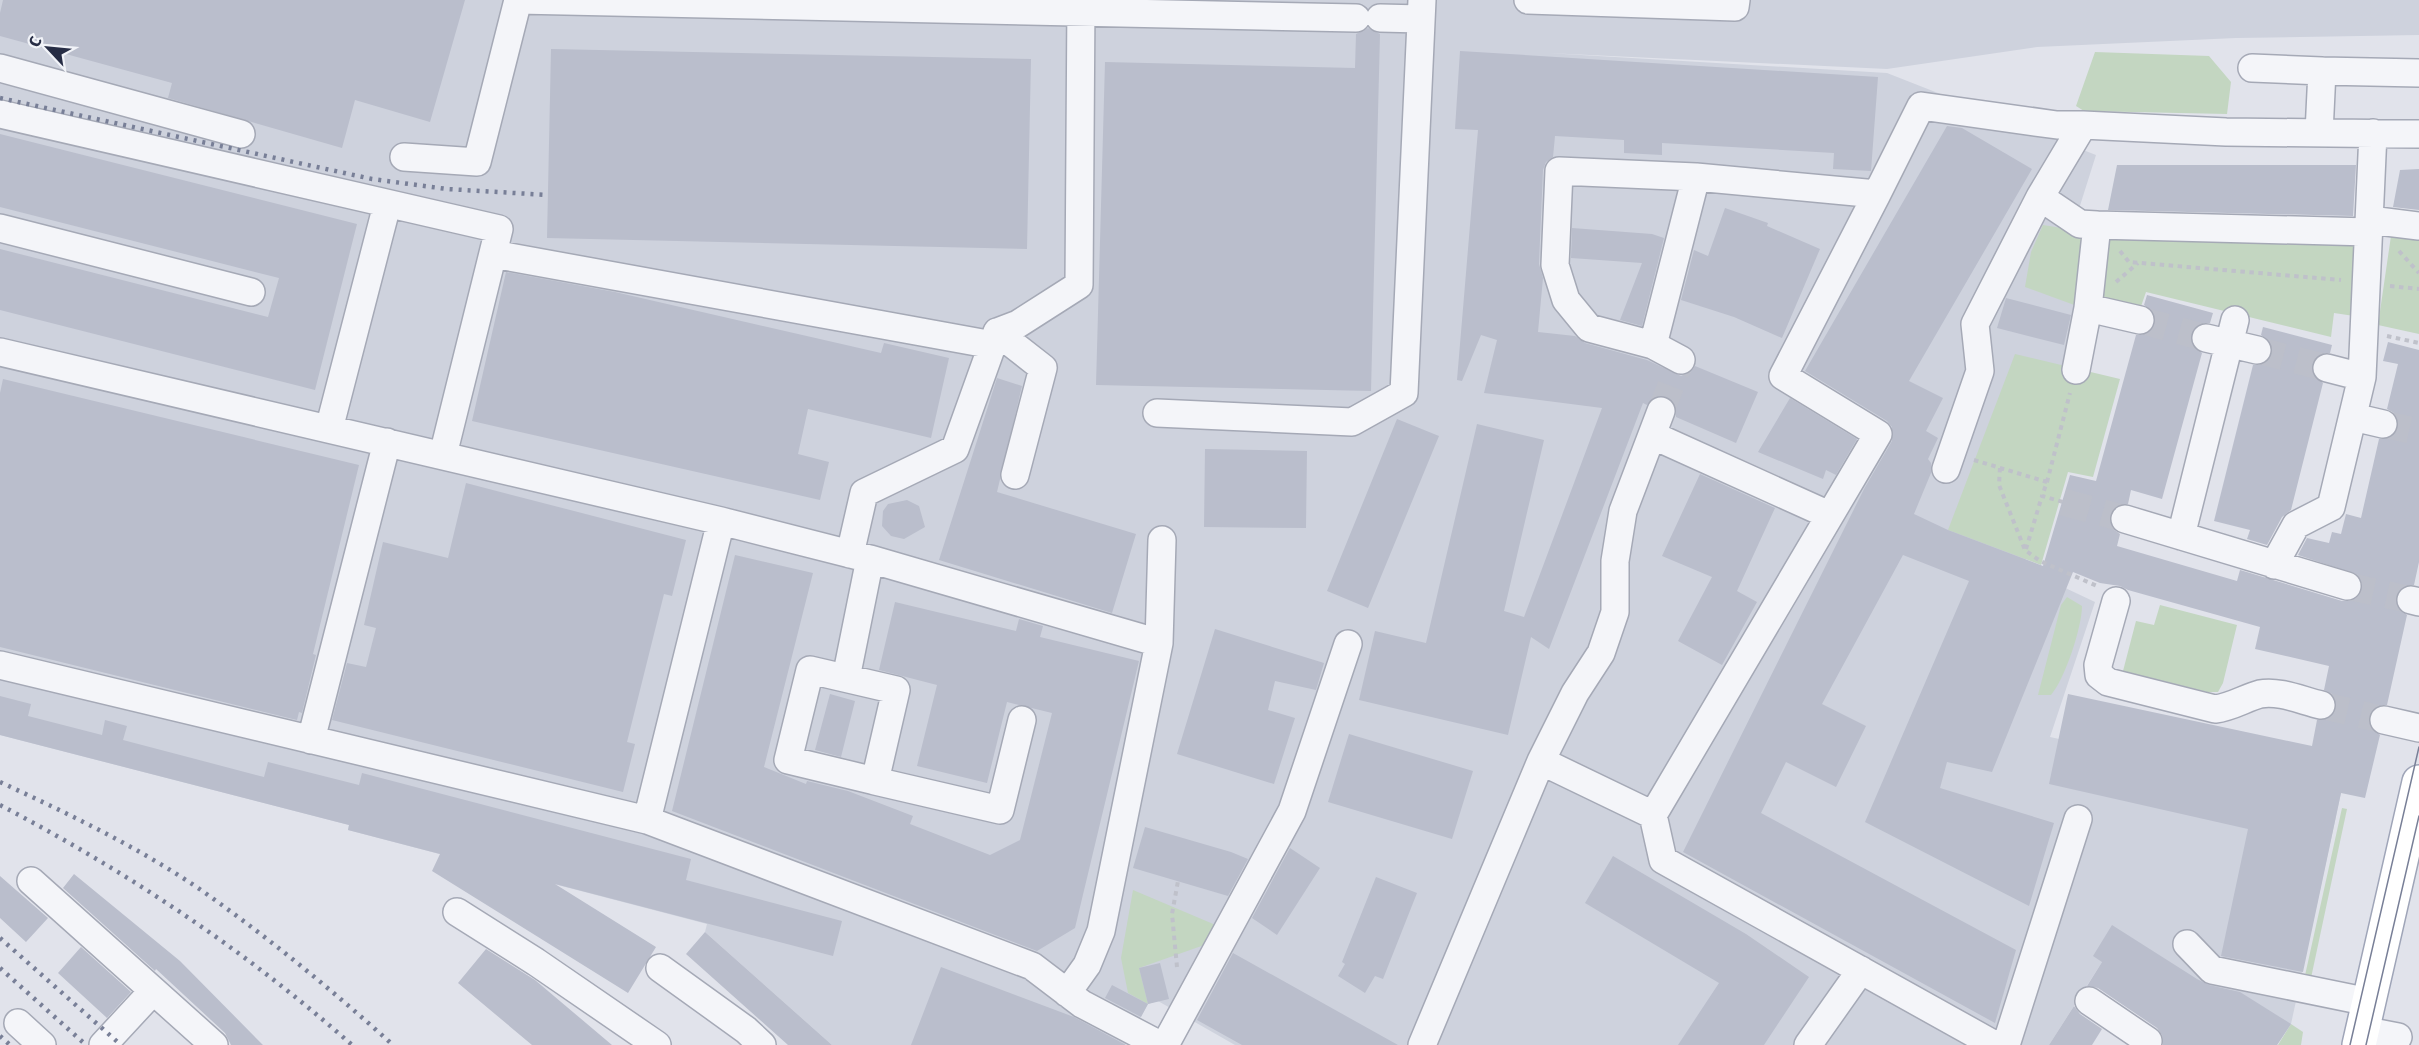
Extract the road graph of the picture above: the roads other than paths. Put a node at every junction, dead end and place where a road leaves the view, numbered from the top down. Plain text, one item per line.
1 (1528, 0) edge
2 (1736, 0) edge
3 (725, 2) edge
4 (1081, 6) edge
5 (1421, 10) edge
6 (0, 68) edge
7 (2252, 68) dead end
8 (2322, 71) junction
9 (2419, 73) edge
10 (0, 114) edge
11 (2083, 125) junction
12 (2319, 133) junction
13 (2373, 133) junction
14 (241, 134) dead end
15 (2419, 134) edge
16 (404, 157) dead end
17 (1696, 177) junction
18 (1877, 194) junction
19 (2040, 197) junction
20 (387, 206) junction
21 (2097, 225) junction
22 (2370, 226) junction
23 (2419, 226) edge
24 (0, 228) edge
25 (493, 254) junction
26 (251, 292) dead end
27 (2088, 308) junction
28 (2140, 320) tunnel mouth
29 (995, 339) junction
30 (1653, 345) junction
31 (2257, 350) tunnel mouth
32 (0, 352) edge
33 (1681, 360) dead end
34 (2326, 368) tunnel mouth
35 (2076, 370) road end
36 (2362, 377) junction
37 (1157, 413) dead end
38 (2353, 417) junction
39 (2383, 424) tunnel mouth
40 (329, 429) junction
41 (387, 442) junction
42 (443, 455) junction
43 (1948, 461) road end
44 (1015, 475) dead end
45 (1829, 515) junction
46 (2125, 519) tunnel mouth
47 (721, 521) junction
48 (2181, 536) junction
49 (1162, 540) dead end
50 (860, 556) junction
51 (2274, 565) junction
52 (2347, 586) tunnel mouth
53 (2108, 594) road end
54 (1159, 643) junction
55 (1348, 644) dead end
56 (0, 665) edge
57 (846, 678) junction
58 (2321, 705) tunnel mouth
59 (1022, 720) dead end
60 (2384, 720) tunnel mouth
61 (2419, 728) edge
62 (311, 740) junction
63 (1541, 761) junction
64 (875, 781) junction
65 (2419, 782) edge
66 (1653, 815) junction
67 (2079, 819) dead end
68 (647, 820) junction
69 (31, 881) dead end
70 (456, 912) dead end
71 (2187, 944) dead end
72 (660, 968) dead end
73 (1861, 970) junction
74 (153, 991) junction
75 (1067, 993) junction
76 (2089, 1001) dead end
77 (18, 1023) dead end
78 (2363, 1026) edge
79 (2398, 1037) dead end
80 (2136, 1039) edge
81 (1153, 1043) edge
82 (1424, 1044) edge
83 (42, 1045) edge
84 (103, 1045) edge
85 (214, 1045) edge
86 (657, 1045) edge
87 (762, 1045) edge
88 (1808, 1045) edge
89 (1995, 1045) edge
90 (2006, 1045) edge

1 - 2 lane
3 - 4 lane
3 - 16 lane
4 - 5 lane
4 - 29 lane
5 - 37 lane
6 - 14 lane
7 - 8 lane
8 - 9 lane
8 - 12 lane
10 - 20 lane
11 - 12 lane
11 - 18 lane
11 - 19 lane
12 - 13 lane
13 - 15 lane
13 - 22 lane
17 - 18 lane
17 - 30 lane
17 - 30 lane
18 - 45 lane
19 - 21 lane
19 - 43 lane
20 - 25 lane
20 - 40 lane
21 - 22 lane
21 - 27 lane
22 - 23 lane
22 - 36 lane
24 - 26 lane
25 - 29 lane
25 - 42 lane
27 - 28 lane
27 - 35 lane
29 - 44 lane
29 - 50 lane
30 - 33 lane
31 - 48 lane
32 - 40 lane
34 - 36 lane
36 - 38 lane
38 - 39 lane
38 - 51 lane
40 - 41 lane
41 - 42 lane
41 - 62 lane
42 - 47 lane
45 - 63 lane
45 - 66 lane
46 - 48 lane
47 - 50 lane
47 - 68 lane
48 - 51 lane
49 - 54 lane
50 - 54 lane
50 - 57 lane
51 - 52 lane
53 - 58 lane
54 - 75 lane
55 - 81 lane
56 - 62 lane
57 - 64 lane
57 - 64 lane
59 - 64 lane
60 - 61 lane
62 - 68 lane
63 - 66 lane
63 - 82 lane
65 - 78 main road
66 - 73 lane
67 - 90 lane
68 - 75 lane
69 - 74 lane
70 - 86 lane
71 - 78 lane
72 - 87 lane
73 - 88 lane
73 - 89 lane
74 - 84 lane
74 - 85 lane
75 - 81 lane
76 - 80 lane
77 - 83 lane
78 - 79 lane

